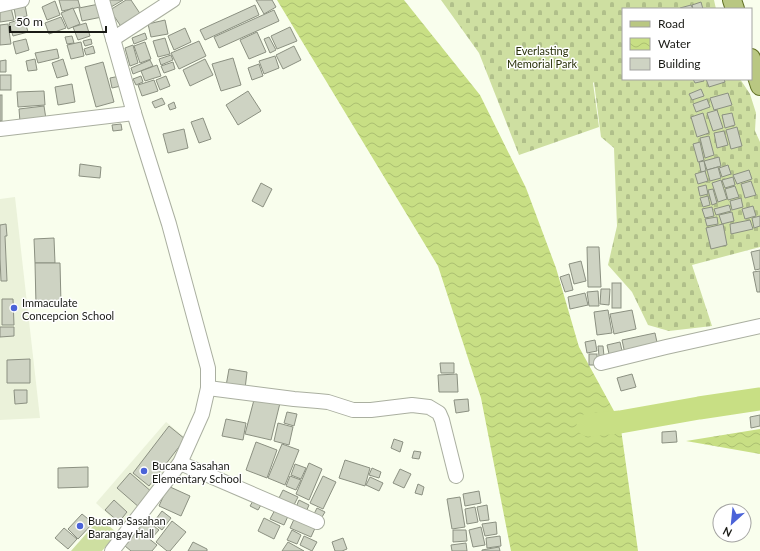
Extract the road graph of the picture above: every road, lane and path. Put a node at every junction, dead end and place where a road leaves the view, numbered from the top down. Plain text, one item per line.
1 (22, 0) edge
2 (102, 0) edge
3 (173, 0) edge
4 (0, 4) edge
5 (113, 39) junction
6 (752, 61) edge
7 (760, 86) edge
8 (134, 113) junction
9 (0, 129) edge
10 (760, 326) edge
11 (601, 363) dead end
12 (208, 388) junction
13 (180, 463) junction
14 (456, 476) dead end
15 (317, 522) dead end
16 (112, 551) edge

1 - 4 street
2 - 5 street
3 - 5 street
5 - 8 street
6 - 7 main road
8 - 9 street
8 - 12 street
10 - 11 street
12 - 13 street
12 - 14 street
13 - 15 street
13 - 16 street

